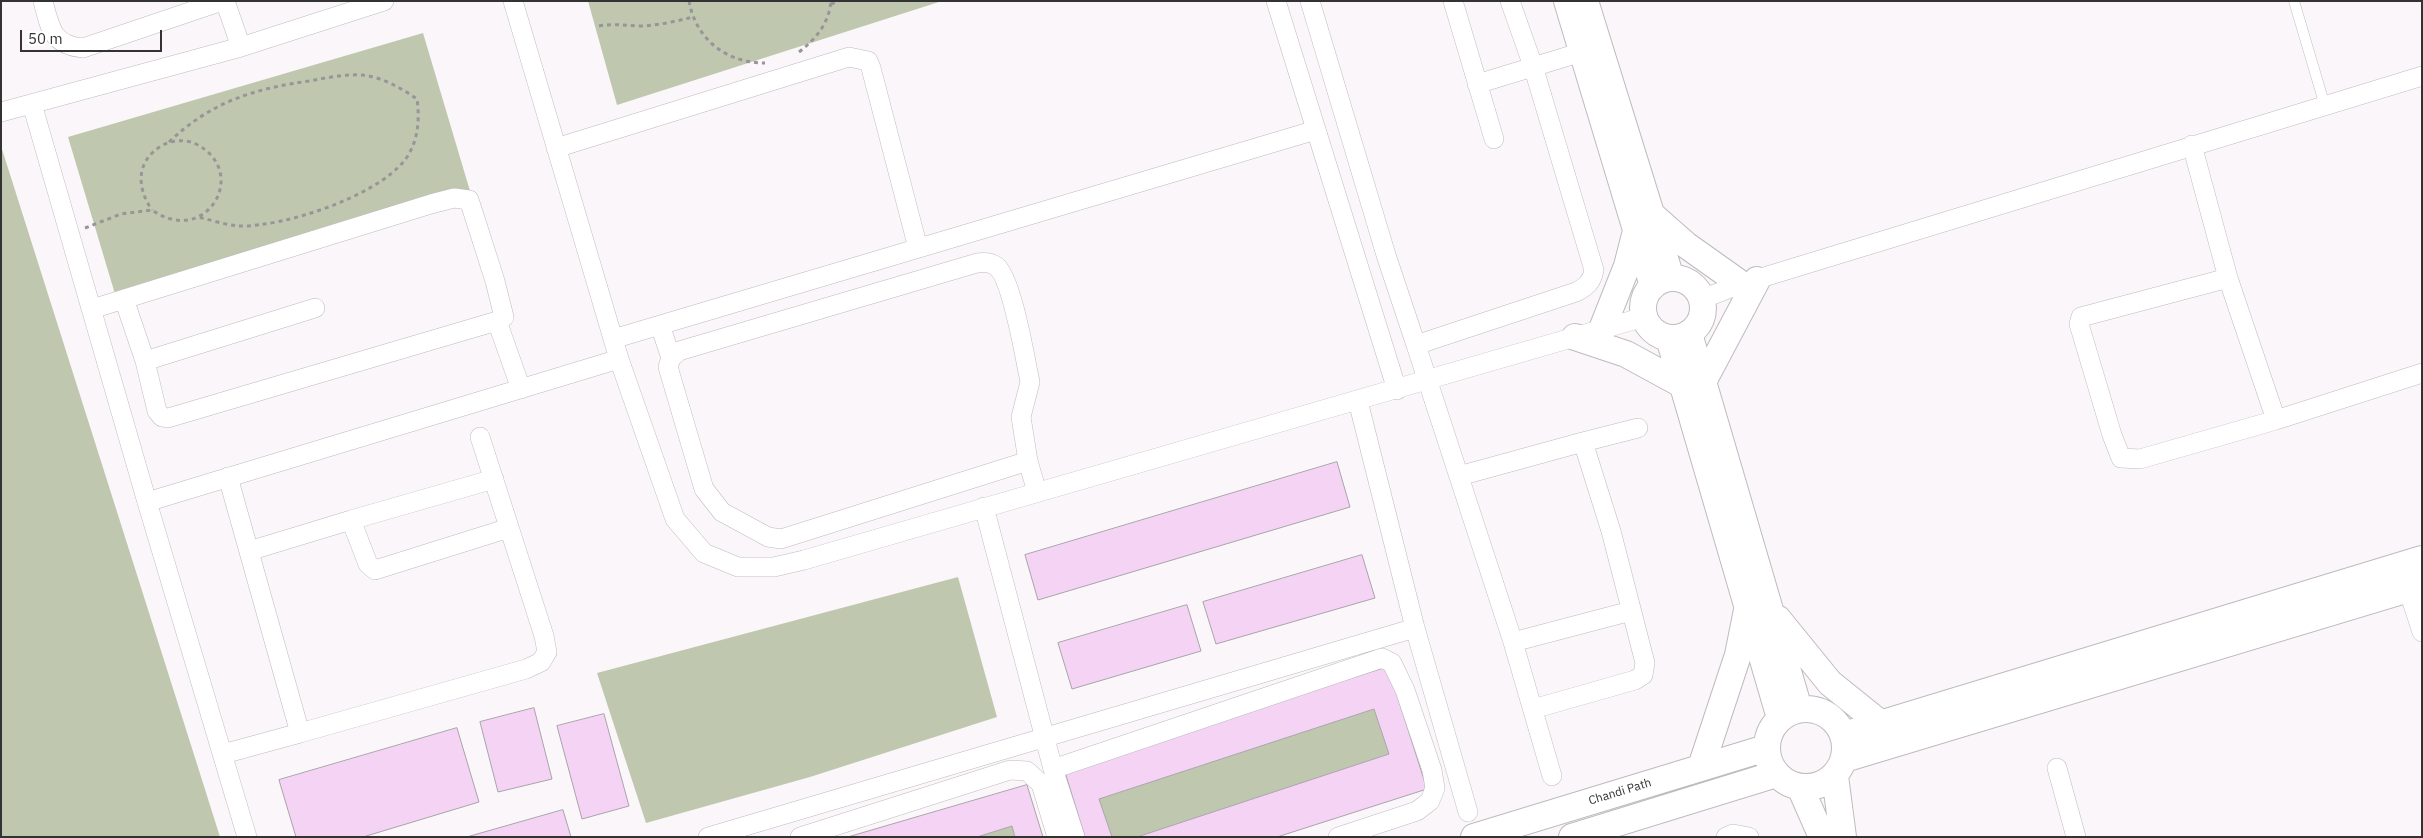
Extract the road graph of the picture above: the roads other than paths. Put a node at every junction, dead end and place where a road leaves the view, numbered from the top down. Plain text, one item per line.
1 (43, 1) edge
2 (223, 1) edge
3 (384, 1) edge
4 (513, 1) edge
5 (1276, 1) edge
6 (1310, 1) edge
7 (1453, 1) edge
8 (1510, 1) edge
9 (1567, 1) edge
10 (1585, 1) edge
11 (2294, 1) edge
12 (240, 47) junction
13 (1582, 52) junction
14 (1533, 66) junction
15 (2422, 76) edge
16 (1477, 84) junction
17 (32, 104) junction
18 (2325, 106) junction
19 (1, 112) edge
20 (1316, 130) junction
21 (1494, 139) dead end
22 (2192, 145) junction
23 (556, 148) junction
24 (1644, 222) junction
25 (918, 248) junction
26 (2228, 278) junction
27 (1662, 282) junction
28 (1749, 282) junction
29 (1702, 299) junction
30 (124, 300) junction
31 (315, 308) dead end
32 (92, 309) junction
33 (1644, 316) junction
34 (497, 321) junction
35 (660, 325) junction
36 (1602, 329) junction
37 (1679, 336) junction
38 (1575, 337) junction
39 (613, 339) junction
40 (1416, 345) junction
41 (671, 358) junction
42 (619, 359) junction
43 (145, 362) junction
44 (2422, 373) edge
45 (1428, 378) junction
46 (1693, 383) junction
47 (521, 389) junction
48 (1397, 390) junction
49 (1358, 401) junction
50 (2276, 420) junction
51 (1638, 428) dead end
52 (480, 437) dead end
53 (1583, 442) junction
54 (1028, 461) junction
55 (1459, 476) junction
56 (228, 477) junction
57 (494, 479) junction
58 (1037, 492) junction
59 (147, 502) junction
60 (984, 507) junction
61 (351, 520) junction
62 (509, 528) junction
63 (249, 551) junction
64 (2422, 559) edge
65 (2415, 587) edge
66 (1754, 594) junction
67 (1631, 611) junction
68 (1415, 628) junction
69 (2422, 632) edge
70 (1513, 642) junction
71 (1533, 709) junction
72 (1790, 714) junction
73 (1881, 724) junction
74 (300, 733) junction
75 (1044, 736) junction
76 (1004, 748) junction
77 (1766, 748) junction
78 (222, 754) junction
79 (1841, 757) junction
80 (1701, 767) junction
81 (2057, 768) dead end
82 (1053, 769) junction
83 (1010, 770) junction
84 (1776, 774) junction
85 (1552, 776) dead end
86 (1800, 787) junction
87 (1471, 825) edge
88 (247, 837) edge
89 (708, 837) edge
90 (800, 837) edge
91 (1057, 837) edge
92 (1075, 837) edge
93 (1338, 837) edge
94 (1572, 837) edge
95 (1726, 837) edge
96 (1749, 837) edge
97 (1822, 837) edge
98 (1843, 837) edge
99 (2076, 837) edge

1 - 2 street
2 - 12 street
3 - 12 street
4 - 23 street
5 - 20 street
6 - 40 street
7 - 16 street
8 - 14 street
9 - 13 main road
10 - 24 main road
11 - 18 lane
12 - 17 street
13 - 14 street
13 - 24 main road
14 - 16 street
14 - 40 street
15 - 18 street
16 - 21 street
17 - 19 street
17 - 32 street
18 - 22 street
20 - 25 street
20 - 48 street
22 - 26 street
22 - 28 street
23 - 25 street
23 - 39 street
24 - 27 main road
24 - 28 main road
24 - 36 main road
25 - 35 street
26 - 50 street
26 - 50 street
27 - 29 main road
27 - 33 main road
28 - 29 street
28 - 46 main road
29 - 37 main road
30 - 32 street
30 - 34 street
30 - 43 street
31 - 43 street
32 - 59 street
33 - 36 street
33 - 37 main road
34 - 43 street
34 - 47 street
35 - 39 street
35 - 41 street
36 - 38 street
37 - 46 main road
38 - 45 street
38 - 46 main road
39 - 42 street
40 - 45 street
41 - 54 street
41 - 54 street
42 - 47 street
42 - 60 street
44 - 50 street
45 - 48 street
45 - 55 street
46 - 66 main road
47 - 56 street
48 - 49 street
49 - 58 street
49 - 68 street
51 - 53 street
52 - 57 street
53 - 55 street
53 - 67 street
54 - 58 street
55 - 70 street
56 - 59 street
56 - 63 street
57 - 61 street
57 - 62 street
58 - 60 street
59 - 78 street
60 - 75 street
61 - 62 street
61 - 63 street
62 - 74 street
63 - 74 street
64 - 73 main road
65 - 69 street
65 - 79 main road
66 - 72 main road
66 - 73 main road
66 - 80 main road
67 - 70 street
67 - 71 street
68 - 75 street
68 - 87 street
70 - 71 street
71 - 85 street
72 - 77 main road
72 - 79 main road
73 - 79 main road
74 - 78 street
75 - 76 street
75 - 82 street
76 - 83 street
76 - 89 street
77 - 80 main road, Chandi Path
77 - 84 main road
78 - 88 street
79 - 86 main road
79 - 98 main road
80 - 87 main road, Chandi Path
81 - 99 street
82 - 92 street
82 - 93 street
83 - 90 street
83 - 91 street
84 - 86 main road
84 - 94 main road
86 - 97 main road
95 - 96 street

